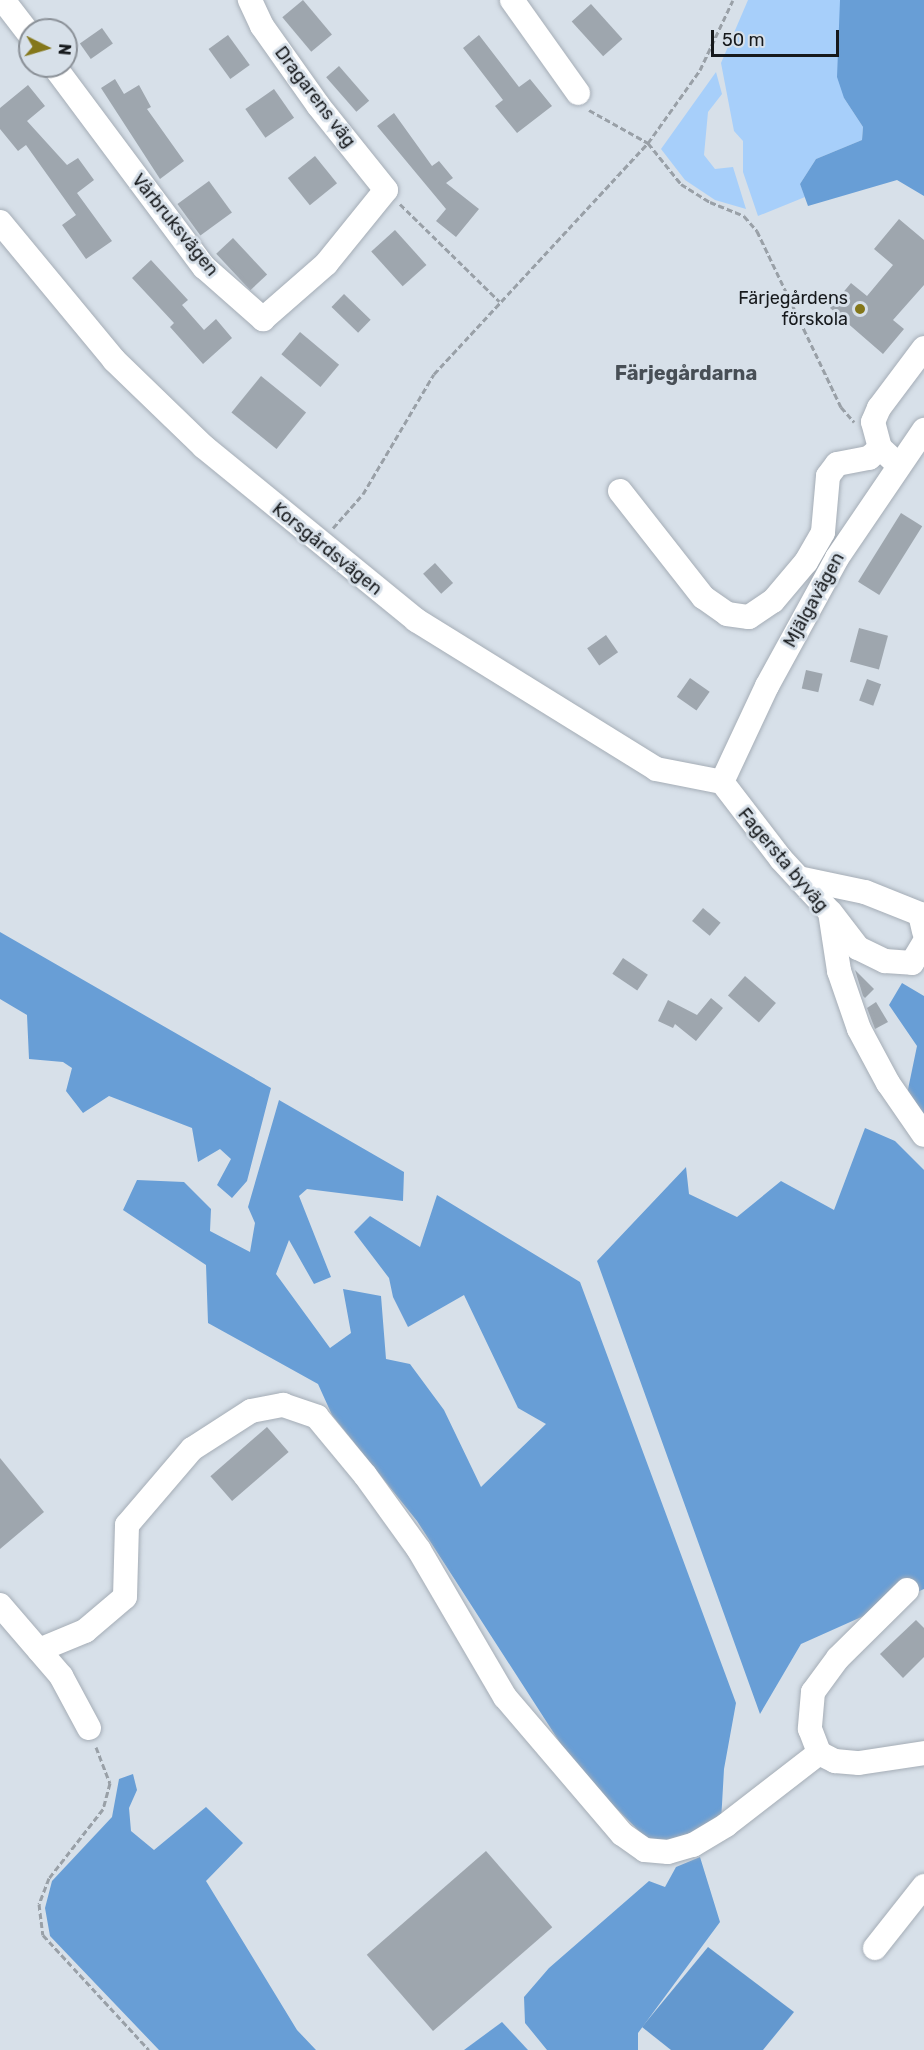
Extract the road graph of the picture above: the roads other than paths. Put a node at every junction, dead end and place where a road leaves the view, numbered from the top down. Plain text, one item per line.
1 (3, 0) edge
2 (250, 0) edge
3 (512, 0) edge
4 (18, 19) edge
5 (63, 78) edge
6 (578, 93) road end
7 (386, 190) joint
8 (0, 222) edge
9 (924, 348) edge
10 (924, 429) edge
11 (880, 448) junction
12 (898, 465) junction
13 (620, 491) dead end
14 (722, 782) junction
15 (803, 879) junction
16 (830, 912) junction
17 (924, 932) edge
18 (924, 942) edge
19 (924, 1135) edge
20 (907, 1590) dead end
21 (0, 1605) edge
22 (39, 1650) junction
23 (89, 1728) road end
24 (819, 1753) junction
25 (924, 1754) edge
26 (924, 1886) edge
27 (875, 1948) dead end

1 - 4 street
2 - 7 street, Dragarens väg
3 - 6 street
5 - 7 street, Vårbruksvägen
8 - 14 street, Korsgårdsvägen
9 - 11 street
10 - 12 street, Mjälgavägen
11 - 12 street
11 - 13 street
12 - 14 street, Mjälgavägen
14 - 15 street, Fagersta byväg
15 - 16 street, Fagersta byväg
15 - 17 street
16 - 18 street
16 - 19 street, Fagersta byväg
20 - 24 street
21 - 22 street
22 - 23 street
22 - 24 street
24 - 25 street
26 - 27 street

